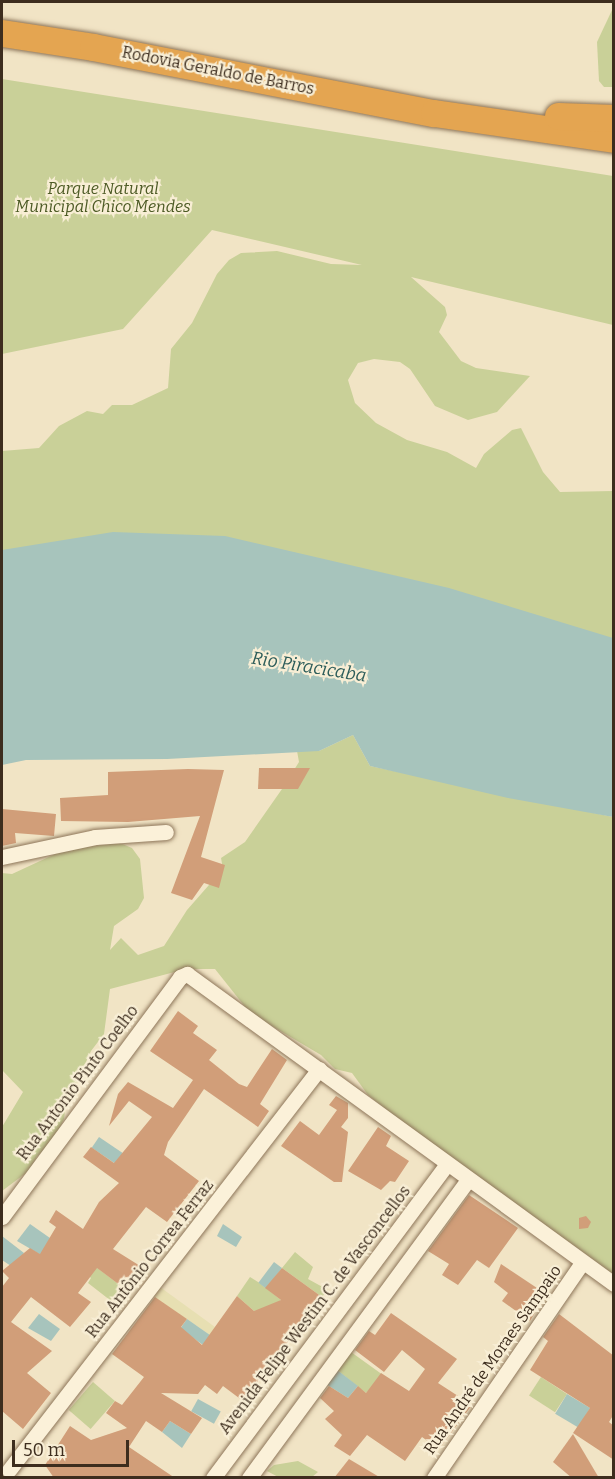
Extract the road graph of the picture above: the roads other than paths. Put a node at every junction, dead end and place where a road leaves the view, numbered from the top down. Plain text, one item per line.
1 (2, 33) edge
2 (434, 113) junction
3 (614, 118) edge
4 (614, 139) edge
5 (166, 831) dead end
6 (2, 857) edge
7 (319, 1069) junction
8 (446, 1165) junction
9 (468, 1180) junction
10 (2, 1217) edge
11 (582, 1263) junction
12 (614, 1284) edge
13 (10, 1471) edge
14 (213, 1478) edge
15 (249, 1478) edge
16 (434, 1478) edge

1 - 2 highway, Rodovia Geraldo de Barros
2 - 3 highway, Rodovia Geraldo de Barros
2 - 4 highway, Rodovia Geraldo de Barros
5 - 6 street
7 - 8 street
7 - 10 street, Rua Antonio Pinto Coelho
7 - 13 street, Rua Antônio Correa Ferraz
8 - 9 street
8 - 14 street, Avenida Felipe Westim C. de Vasconcellos
9 - 11 street
9 - 15 street
11 - 12 street
11 - 16 street, Rua André de Moraes Sampaio

